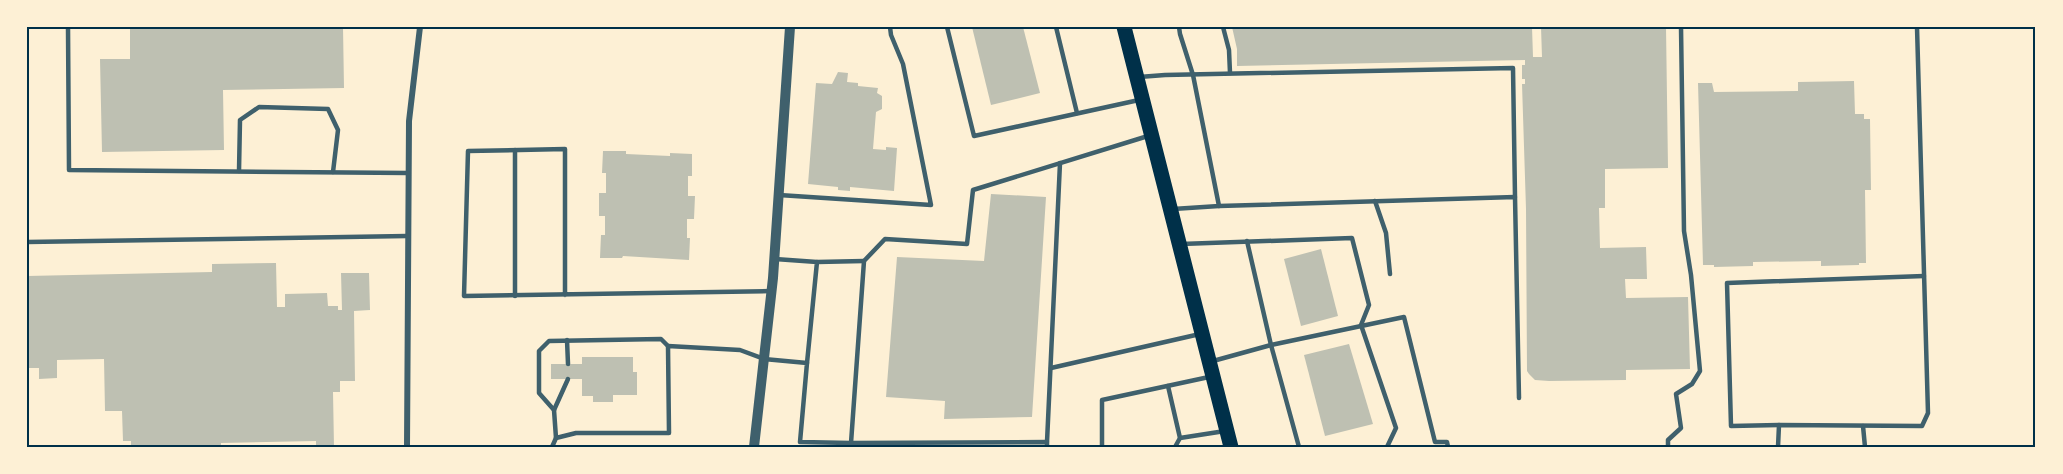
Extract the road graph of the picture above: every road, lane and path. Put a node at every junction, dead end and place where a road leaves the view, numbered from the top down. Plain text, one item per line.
1 (68, 27) edge
2 (420, 27) edge
3 (790, 27) edge
4 (890, 27) edge
5 (947, 27) edge
6 (1056, 27) edge
7 (1124, 27) edge
8 (1179, 27) edge
9 (1223, 27) edge
10 (1681, 27) edge
11 (1917, 27) edge
12 (1230, 73) junction
13 (1193, 75) junction
14 (1136, 77) junction
15 (1142, 99) junction
16 (1077, 113) junction
17 (1151, 135) junction
18 (515, 150) junction
19 (1060, 163) junction
20 (239, 171) junction
21 (333, 172) junction
22 (408, 172) junction
23 (779, 195) junction
24 (1515, 197) junction
25 (1375, 201) junction
26 (1219, 206) junction
27 (1170, 210) junction
28 (407, 236) junction
29 (1247, 241) junction
30 (27, 242) edge
31 (1179, 244) junction
32 (775, 259) junction
33 (864, 261) junction
34 (817, 262) junction
35 (1390, 274) dead end
36 (1924, 276) junction
37 (772, 291) junction
38 (565, 295) junction
39 (515, 296) junction
40 (1361, 325) junction
41 (1202, 333) junction
42 (567, 340) junction
43 (1271, 345) junction
44 (668, 346) junction
45 (764, 359) junction
46 (807, 363) junction
47 (568, 364) dead end
48 (1051, 368) junction
49 (1211, 369) junction
50 (568, 379) dead end
51 (1168, 386) junction
52 (1520, 398) dead end
53 (554, 410) junction
54 (1779, 425) junction
55 (1863, 426) junction
56 (1227, 431) junction
57 (556, 438) junction
58 (1180, 438) junction
59 (851, 443) junction
60 (1047, 445) edge
61 (407, 447) edge
62 (552, 447) edge
63 (754, 447) edge
64 (1102, 447) edge
65 (1175, 447) edge
66 (1231, 447) edge
67 (1299, 447) edge
68 (1387, 447) edge
69 (1448, 447) edge
70 (1668, 447) edge
71 (1778, 447) edge
72 (1865, 447) edge

1 - 20 lane
2 - 22 street
3 - 23 street
4 - 23 lane
5 - 16 lane
6 - 16 lane
7 - 14 main road
8 - 13 lane
9 - 12 lane
10 - 70 lane
11 - 36 lane
12 - 13 lane
12 - 24 lane
13 - 14 lane
13 - 26 lane
14 - 15 main road
15 - 16 lane
15 - 17 main road
17 - 19 lane
17 - 27 main road
18 - 38 lane
18 - 39 lane
18 - 39 lane
19 - 33 lane
19 - 48 lane
20 - 21 lane
20 - 21 lane
21 - 22 lane
22 - 28 street
23 - 32 street
24 - 25 lane
24 - 52 lane
25 - 26 lane
25 - 35 lane
26 - 27 lane
27 - 31 main road
28 - 30 lane
28 - 61 street
29 - 31 lane
29 - 40 lane
29 - 43 lane
31 - 41 main road
32 - 34 lane
32 - 37 street
33 - 34 lane
33 - 59 lane
34 - 46 lane
36 - 54 lane
36 - 55 lane
37 - 38 lane
37 - 45 street
38 - 39 lane
40 - 43 lane
40 - 68 lane
40 - 69 lane
41 - 48 lane
41 - 49 main road
42 - 44 lane
42 - 47 lane
42 - 53 lane
43 - 49 lane
43 - 67 lane
44 - 45 lane
44 - 57 lane
45 - 46 lane
45 - 63 street
46 - 59 lane
48 - 60 lane
49 - 51 lane
49 - 56 main road
50 - 53 lane
51 - 58 lane
51 - 64 lane
53 - 57 lane
54 - 55 lane
54 - 71 lane
55 - 72 lane
56 - 58 lane
56 - 66 main road
57 - 62 lane
58 - 65 lane
59 - 60 lane

